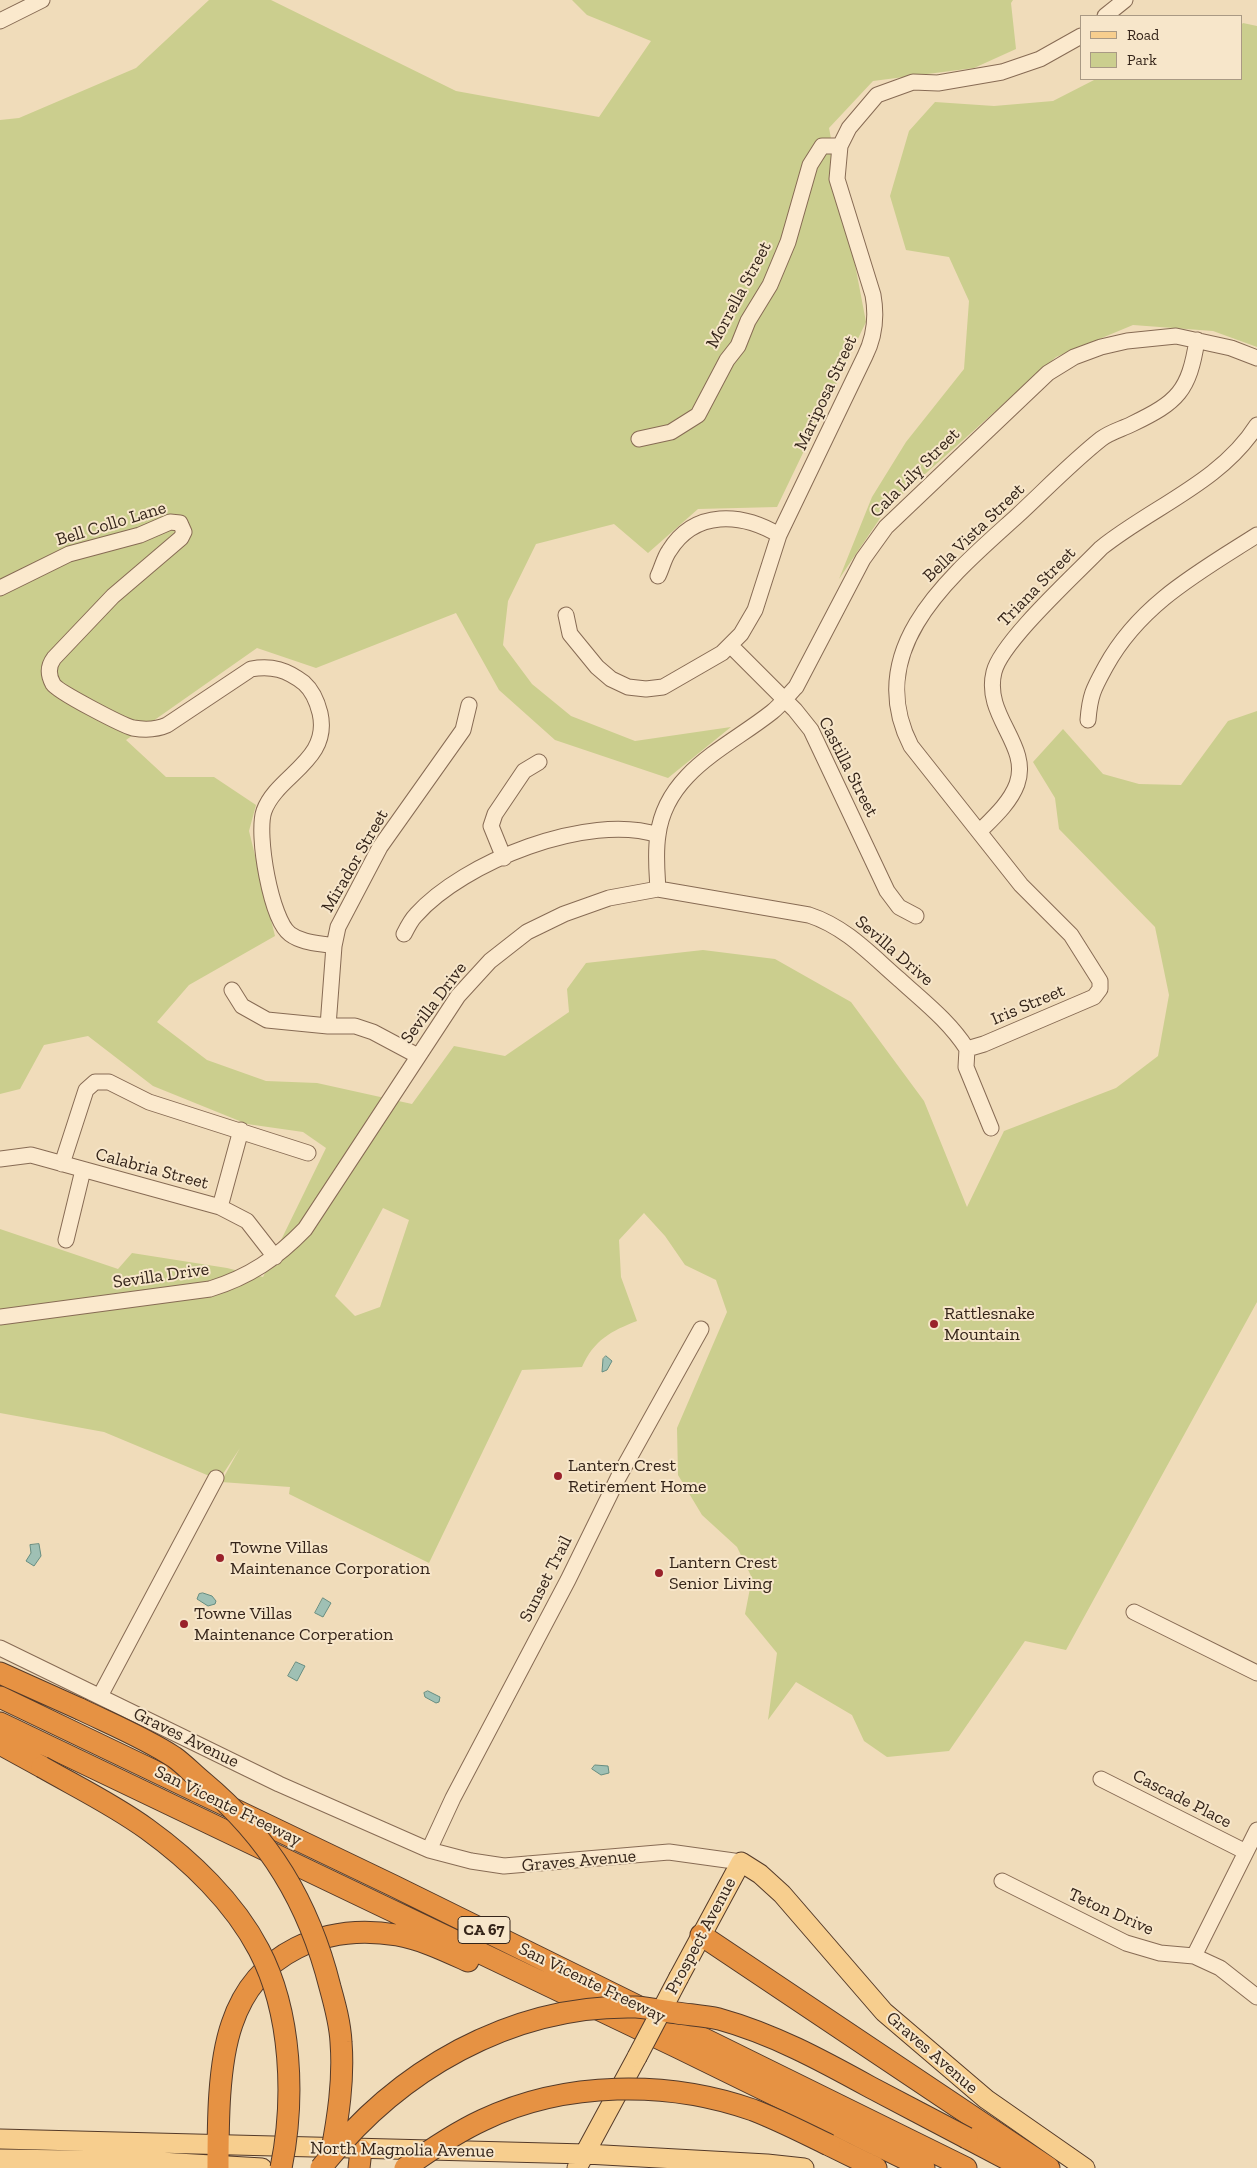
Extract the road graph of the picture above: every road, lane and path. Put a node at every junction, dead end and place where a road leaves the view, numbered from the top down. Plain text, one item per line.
1 (42, 0) edge
2 (1125, 0) edge
3 (1106, 15) edge
4 (0, 21) edge
5 (1080, 37) edge
6 (840, 146) junction
7 (1197, 340) junction
8 (1257, 358) edge
9 (1257, 425) edge
10 (639, 439) dead end
11 (779, 535) junction
12 (1257, 535) edge
13 (658, 576) dead end
14 (0, 588) edge
15 (566, 614) dead end
16 (730, 645) junction
17 (784, 700) junction
18 (469, 705) dead end
19 (1088, 720) dead end
20 (539, 762) dead end
21 (979, 832) junction
22 (658, 835) junction
23 (504, 858) junction
24 (658, 890) junction
25 (916, 916) dead end
26 (404, 934) dead end
27 (334, 946) junction
28 (232, 990) dead end
29 (1100, 990) joint
30 (328, 1026) junction
31 (968, 1049) junction
32 (418, 1056) junction
33 (992, 1128) dead end
34 (241, 1130) junction
35 (308, 1153) dead end
36 (0, 1158) edge
37 (62, 1164) junction
38 (83, 1170) junction
39 (220, 1207) junction
40 (66, 1240) dead end
41 (275, 1257) junction
42 (0, 1317) edge
43 (701, 1328) dead end
44 (216, 1478) dead end
45 (1134, 1612) dead end
46 (0, 1648) edge
47 (0, 1673) edge
48 (1257, 1673) edge
49 (100, 1696) junction
50 (0, 1697) edge
51 (0, 1723) edge
52 (0, 1744) edge
53 (1101, 1779) dead end
54 (1257, 1830) edge
55 (429, 1850) junction
56 (1246, 1852) junction
57 (741, 1862) junction
58 (1002, 1881) dead end
59 (701, 1935) junction
60 (1194, 1956) junction
61 (1257, 1997) edge
62 (679, 2048) junction
63 (0, 2139) edge
64 (218, 2144) junction
65 (0, 2159) edge
66 (360, 2159) edge
67 (581, 2161) edge
68 (218, 2167) edge
69 (262, 2168) edge
70 (281, 2168) edge
71 (321, 2168) edge
72 (328, 2168) edge
73 (405, 2168) edge
74 (804, 2168) edge
75 (876, 2168) edge
76 (924, 2168) edge
77 (966, 2168) edge
78 (1024, 2168) edge
79 (1049, 2168) edge
80 (1085, 2168) edge

1 - 4 street
2 - 3 street
5 - 6 street, Mariposa Street
6 - 10 street, Morrella Street
6 - 11 street, Mariposa Street
7 - 8 street, Cala Lily Street
7 - 17 street, Cala Lily Street
7 - 21 street, Bella Vista Street
9 - 21 street, Triana Street
11 - 13 street
11 - 16 street, Mariposa Street
12 - 19 street
14 - 27 street, Bell Collo Lane
15 - 16 street, Mariposa Street
16 - 17 street, Castilla Street
17 - 22 street, Cala Lily Street
17 - 25 street, Castilla Street
18 - 27 street, Mirador Street
20 - 23 street
21 - 29 street, Bella Vista Street
22 - 23 street
22 - 24 street, Cala Lily Street
23 - 26 street
24 - 31 street, Sevilla Drive
24 - 32 street, Sevilla Drive
27 - 30 street, Mirador Street
28 - 30 street
29 - 31 street, Iris Street
30 - 32 street
31 - 33 street
32 - 41 street, Sevilla Drive
34 - 35 street
34 - 37 street
34 - 39 street
36 - 37 street, Calabria Street
37 - 38 street, Calabria Street
38 - 39 street, Calabria Street
38 - 40 street
39 - 41 street, Calabria Street
41 - 42 street, Sevilla Drive
43 - 55 street, Sunset Trail
44 - 49 street
45 - 48 street
46 - 49 street, Graves Avenue
47 - 72 highway, bridge
49 - 55 street, Graves Avenue
50 - 77 highway, San Vicente Freeway / CA 67
51 - 62 highway, San Vicente Freeway / CA 67
52 - 70 highway, bridge
53 - 56 street, Cascade Place
54 - 56 street
55 - 57 street, Graves Avenue
56 - 60 street
57 - 59 main road, Prospect Avenue
57 - 80 main road, Graves Avenue
58 - 60 street, Teton Drive
59 - 67 main road, Prospect Avenue, bridge
59 - 79 highway
60 - 61 street, Teton Drive
62 - 64 highway
62 - 76 highway, San Vicente Freeway / CA 67
63 - 64 main road, North Magnolia Avenue
64 - 66 main road, North Magnolia Avenue
64 - 68 highway
65 - 68 main road
66 - 67 main road, North Magnolia Avenue
67 - 74 main road, North Magnolia Avenue
68 - 69 main road
71 - 78 highway, bridge
73 - 75 highway, bridge

